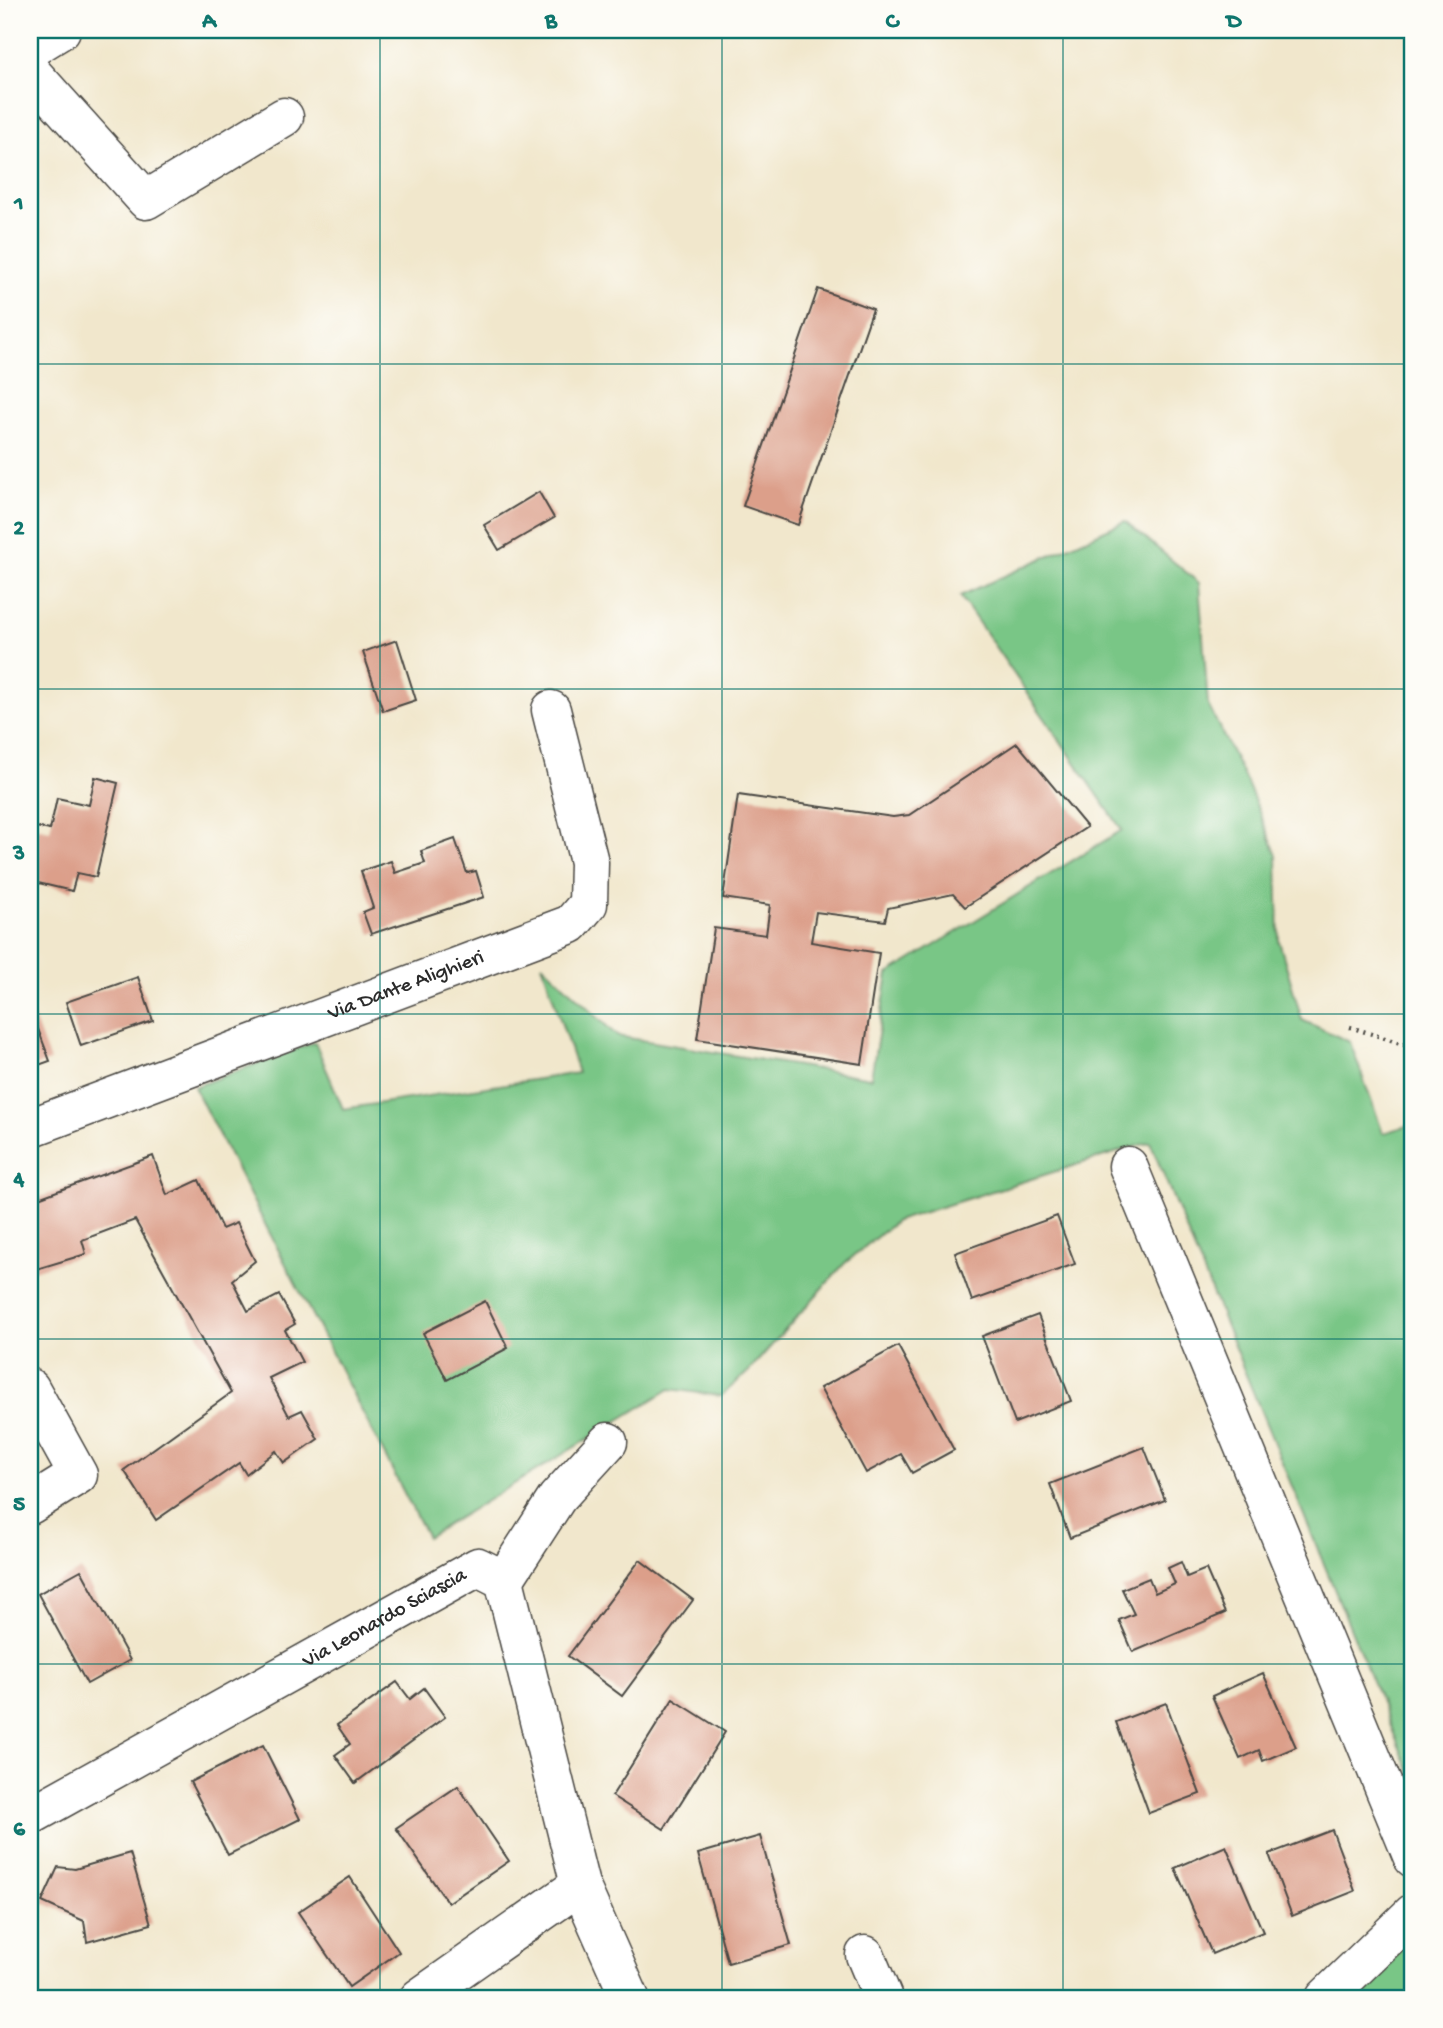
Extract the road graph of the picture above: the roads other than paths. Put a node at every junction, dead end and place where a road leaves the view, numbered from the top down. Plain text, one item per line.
1 (61, 30) edge
2 (30, 49) edge
3 (30, 71) edge
4 (284, 117) dead end
5 (551, 710) dead end
6 (30, 1128) edge
7 (1128, 1166) dead end
8 (30, 1388) edge
9 (608, 1442) dead end
10 (30, 1504) edge
11 (504, 1580) junction
12 (30, 1816) edge
13 (1413, 1858) edge
14 (580, 1885) junction
15 (1413, 1913) edge
16 (865, 1955) dead end
17 (419, 1998) edge
18 (630, 1998) edge
19 (883, 1998) edge
20 (1325, 1998) edge

1 - 2 street
3 - 4 street
5 - 6 street, Via Dante Alighieri
7 - 13 street
8 - 10 street
9 - 11 street
11 - 12 street, Via Leonardo Sciascia
11 - 14 street
14 - 17 street
14 - 18 street
15 - 20 street
16 - 19 street

